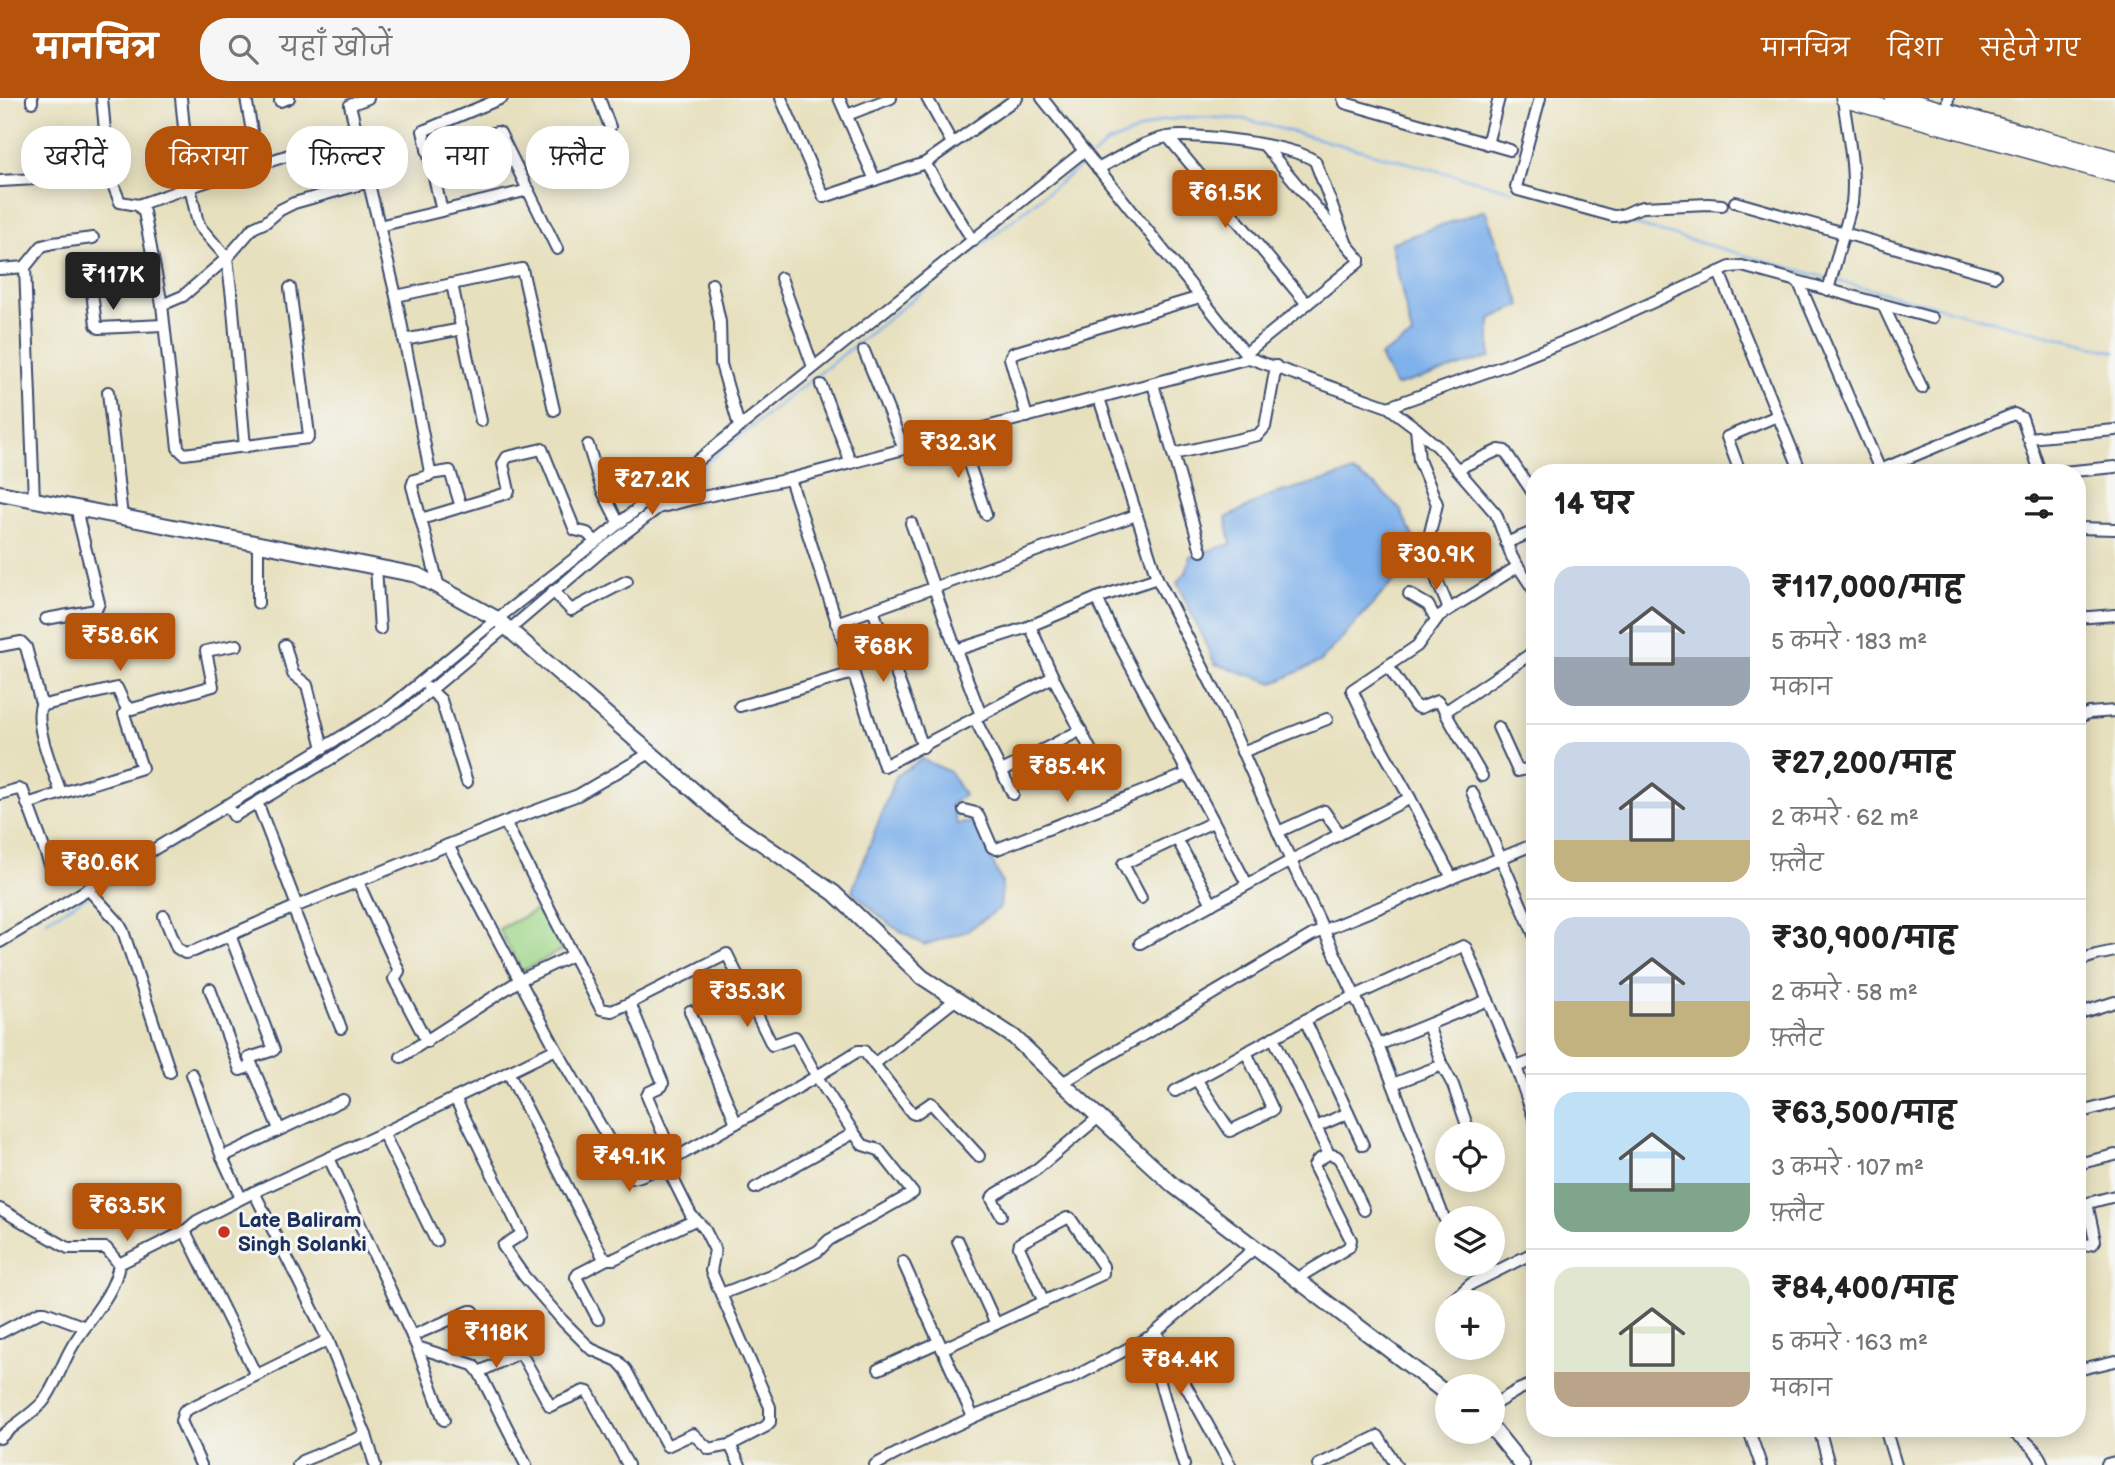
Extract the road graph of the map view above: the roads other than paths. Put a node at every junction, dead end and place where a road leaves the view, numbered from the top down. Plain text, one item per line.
1 (102, 98) edge
2 (181, 98) edge
3 (246, 98) edge
4 (368, 98) edge
5 (502, 98) edge
6 (599, 98) edge
7 (780, 98) edge
8 (839, 98) edge
9 (891, 98) edge
10 (927, 98) edge
11 (1017, 98) edge
12 (1042, 98) edge
13 (1343, 98) edge
14 (1499, 98) edge
15 (1540, 98) edge
16 (1844, 98) edge
17 (1894, 98) edge
18 (349, 102) edge
19 (1947, 105) edge
20 (847, 115) junction
21 (105, 126) edge
22 (184, 126) edge
23 (251, 126) edge
24 (355, 126) edge
25 (432, 126) edge
26 (610, 126) edge
27 (1168, 137) junction
28 (952, 143) junction
29 (1487, 144) junction
30 (1264, 145) junction
31 (1510, 150) dead end
32 (512, 156) edge
33 (1090, 159) junction
34 (2115, 160) edge
35 (925, 163) junction
36 (2115, 173) edge
37 (21, 180) edge
38 (875, 180) junction
39 (0, 181) edge
40 (115, 189) edge
41 (184, 189) edge
42 (190, 189) edge
43 (344, 189) edge
44 (371, 189) edge
45 (437, 189) edge
46 (529, 190) junction
47 (1735, 202) dead end
48 (138, 205) junction
49 (1722, 205) dead end
50 (442, 211) junction
51 (379, 226) junction
52 (1842, 234) junction
53 (93, 238) dead end
54 (973, 241) junction
55 (1346, 242) junction
56 (557, 249) dead end
57 (227, 258) junction
58 (25, 267) junction
59 (89, 267) dead end
60 (0, 269) edge
61 (1718, 272) junction
62 (1995, 276) dead end
63 (781, 278) dead end
64 (1799, 283) junction
65 (1829, 283) junction
66 (452, 284) junction
67 (712, 285) dead end
68 (290, 288) dead end
69 (396, 296) junction
70 (1200, 297) junction
71 (1307, 304) junction
72 (162, 305) junction
73 (1883, 305) junction
74 (1932, 318) dead end
75 (164, 325) junction
76 (462, 329) junction
77 (404, 340) junction
78 (864, 351) dead end
79 (1247, 356) junction
80 (1276, 366) junction
81 (813, 367) junction
82 (1153, 384) junction
83 (821, 385) dead end
84 (1922, 388) dead end
85 (108, 392) dead end
86 (1099, 398) junction
87 (1388, 407) junction
88 (554, 410) dead end
89 (1777, 416) junction
90 (1027, 417) junction
91 (481, 421) dead end
92 (740, 426) junction
93 (1416, 428) junction
94 (2115, 430) edge
95 (959, 435) junction
96 (2028, 438) junction
97 (589, 445) dead end
98 (245, 446) junction
99 (904, 449) junction
100 (1173, 454) junction
101 (851, 463) junction
102 (1737, 464) edge
103 (1798, 464) edge
104 (1877, 464) edge
105 (1896, 464) edge
106 (2037, 464) edge
107 (2115, 467) edge
108 (1457, 469) junction
109 (2086, 470) edge
110 (430, 474) junction
111 (790, 479) junction
112 (1526, 482) edge
113 (0, 493) edge
114 (34, 500) junction
115 (461, 507) junction
116 (77, 508) junction
117 (986, 514) dead end
118 (1136, 515) junction
119 (122, 517) junction
120 (421, 519) junction
121 (911, 523) dead end
122 (619, 524) junction
123 (2086, 528) edge
124 (2115, 529) edge
125 (1526, 535) edge
126 (596, 542) junction
127 (1506, 543) junction
128 (258, 545) junction
129 (1201, 551) dead end
130 (376, 567) junction
131 (1517, 567) junction
132 (1157, 578) junction
133 (1526, 580) edge
134 (627, 581) dead end
135 (439, 587) junction
136 (933, 588) junction
137 (553, 591) junction
138 (1409, 594) dead end
139 (1097, 598) junction
140 (258, 603) dead end
141 (1450, 609) junction
142 (873, 610) junction
143 (2115, 615) edge
144 (2086, 617) edge
145 (46, 619) dead end
146 (1436, 620) junction
147 (836, 623) junction
148 (503, 625) junction
149 (1030, 626) junction
150 (380, 629) dead end
151 (237, 645) dead end
152 (285, 645) dead end
153 (0, 646) edge
154 (956, 650) junction
155 (1526, 657) edge
156 (1388, 666) junction
157 (853, 673) junction
158 (1053, 677) junction
159 (426, 686) junction
160 (42, 703) junction
161 (740, 706) dead end
162 (128, 708) junction
163 (1446, 710) junction
164 (2115, 711) edge
165 (2086, 714) edge
166 (978, 717) junction
167 (1326, 719) dead end
168 (1498, 727) dead end
169 (1081, 730) junction
170 (323, 747) junction
171 (923, 747) junction
172 (1242, 752) junction
173 (650, 753) junction
174 (1526, 769) edge
175 (1002, 771) junction
176 (1103, 774) dead end
177 (1187, 774) junction
178 (1482, 776) dead end
179 (467, 782) dead end
180 (1472, 792) dead end
181 (61, 793) junction
182 (1013, 793) dead end
183 (0, 794) edge
184 (1410, 798) junction
185 (257, 802) junction
186 (27, 804) junction
187 (229, 810) junction
188 (964, 810) dead end
189 (505, 822) junction
190 (1213, 822) junction
191 (1278, 832) junction
192 (1340, 834) junction
193 (1177, 839) junction
194 (449, 845) junction
195 (1526, 848) edge
196 (1500, 858) junction
197 (1291, 861) junction
198 (52, 870) dead end
199 (1452, 878) junction
200 (358, 882) junction
201 (1247, 884) junction
202 (90, 893) junction
203 (1141, 898) dead end
204 (1212, 904) junction
205 (295, 907) junction
206 (163, 916) dead end
207 (1526, 917) edge
208 (1324, 930) junction
209 (230, 935) junction
210 (0, 942) edge
211 (1140, 943) dead end
212 (2115, 951) edge
213 (573, 955) junction
214 (2086, 958) edge
215 (520, 980) junction
216 (210, 989) dead end
217 (1355, 995) junction
218 (955, 1000) junction
219 (1488, 1000) junction
220 (2115, 1002) edge
221 (630, 1003) junction
222 (690, 1011) dead end
223 (2086, 1011) edge
224 (1305, 1020) junction
225 (1428, 1025) junction
226 (341, 1028) dead end
227 (1273, 1037) junction
228 (427, 1042) junction
229 (1378, 1045) junction
230 (556, 1049) junction
231 (1246, 1052) junction
232 (401, 1057) dead end
233 (1526, 1063) edge
234 (874, 1064) junction
235 (1442, 1065) junction
236 (252, 1066) junction
237 (1516, 1067) junction
238 (170, 1072) dead end
239 (508, 1072) junction
240 (192, 1073) dead end
241 (817, 1077) junction
242 (1196, 1079) junction
243 (1062, 1083) junction
244 (1393, 1084) junction
245 (1175, 1091) dead end
246 (1526, 1095) edge
247 (455, 1098) junction
248 (343, 1100) dead end
249 (2115, 1103) edge
250 (2086, 1111) edge
251 (1348, 1113) junction
252 (1099, 1117) junction
253 (1466, 1122) edge
254 (736, 1123) junction
255 (1315, 1127) junction
256 (279, 1129) junction
257 (383, 1133) junction
258 (854, 1133) junction
259 (1363, 1145) dead end
260 (1328, 1154) junction
261 (2115, 1155) edge
262 (979, 1156) dead end
263 (222, 1157) junction
264 (329, 1158) junction
265 (669, 1161) junction
266 (2086, 1162) edge
267 (755, 1188) dead end
268 (254, 1192) junction
269 (2115, 1196) edge
270 (241, 1198) junction
271 (2086, 1203) edge
272 (1439, 1206) edge
273 (0, 1209) edge
274 (1364, 1210) dead end
275 (1001, 1215) dead end
276 (2086, 1215) edge
277 (695, 1220) junction
278 (186, 1230) junction
279 (436, 1241) dead end
280 (958, 1241) dead end
281 (2086, 1245) edge
282 (1255, 1248) junction
283 (1526, 1256) edge
284 (607, 1259) junction
285 (903, 1262) dead end
286 (119, 1264) junction
287 (1296, 1279) junction
288 (1464, 1290) edge
289 (721, 1294) junction
290 (1044, 1302) junction
291 (598, 1319) dead end
292 (996, 1324) junction
293 (85, 1327) junction
294 (0, 1333) edge
295 (1151, 1335) junction
296 (328, 1340) junction
297 (415, 1342) junction
298 (941, 1345) junction
299 (501, 1361) junction
300 (2115, 1361) edge
301 (2086, 1368) edge
302 (879, 1369) dead end
303 (479, 1372) junction
304 (256, 1374) junction
305 (1435, 1385) edge
306 (1526, 1387) edge
307 (1505, 1398) edge
308 (973, 1417) junction
309 (444, 1420) dead end
310 (366, 1435) junction
311 (1751, 1437) edge
312 (1821, 1437) edge
313 (1888, 1437) edge
314 (2021, 1437) edge
315 (0, 1438) edge
316 (1505, 1444) edge
317 (730, 1445) junction
318 (2115, 1462) edge
319 (2107, 1464) edge
320 (201, 1465) edge
321 (298, 1465) edge
322 (375, 1465) edge
323 (526, 1465) edge
324 (628, 1465) edge
325 (740, 1465) edge
326 (875, 1465) edge
327 (1184, 1465) edge
328 (1230, 1465) edge
329 (1318, 1465) edge
330 (1396, 1465) edge
331 (1522, 1465) edge
332 (1761, 1465) edge
333 (1829, 1465) edge
334 (1896, 1465) edge
335 (2043, 1465) edge

1 - 21 street
2 - 22 street
3 - 23 street
4 - 18 street
5 - 25 street
6 - 26 street
7 - 38 street
8 - 20 street
9 - 20 street
10 - 28 street
11 - 28 street
12 - 33 street
13 - 29 street
14 - 29 street
15 - 49 street
16 - 36 highway
16 - 52 street
17 - 19 highway
18 - 24 street
19 - 34 highway
20 - 38 street
27 - 30 street
27 - 33 street
27 - 71 street
28 - 35 street
29 - 31 street
30 - 55 street
30 - 55 street
32 - 46 street
33 - 54 street
33 - 70 street
35 - 38 street
35 - 54 street
37 - 39 street
40 - 48 street
41 - 48 street
42 - 57 street
43 - 57 street
44 - 51 street
45 - 50 street
46 - 50 street
46 - 56 street
47 - 52 street
48 - 72 street
50 - 51 street
51 - 69 street
52 - 62 street
52 - 65 street
53 - 58 street
54 - 81 street
55 - 71 street
57 - 72 street
57 - 98 street
58 - 60 street
58 - 114 street
59 - 75 street
61 - 64 street
61 - 87 street
61 - 89 street
63 - 81 street
64 - 65 street
64 - 104 street
65 - 73 street
66 - 69 street
66 - 76 street
66 - 88 street
67 - 92 street
68 - 98 street
69 - 77 street
70 - 79 street
70 - 90 street
71 - 79 street
72 - 75 street
73 - 74 street
73 - 84 street
75 - 98 street
76 - 77 street
76 - 91 street
77 - 110 street
78 - 99 street
79 - 80 street
79 - 82 street
80 - 87 street
80 - 100 street
81 - 92 street
82 - 86 street
82 - 100 street
83 - 101 street
85 - 119 street
86 - 90 street
86 - 118 street
87 - 93 street
89 - 102 street
89 - 103 street
90 - 95 street
92 - 122 street
93 - 108 street
93 - 141 street
94 - 96 street
95 - 99 street
95 - 117 street
96 - 105 street
96 - 106 street
97 - 122 street
99 - 101 street
100 - 129 street
101 - 111 street
107 - 109 street
108 - 112 street
108 - 127 street
110 - 115 street
110 - 120 street
111 - 137 street
111 - 147 street
113 - 114 street
114 - 116 street
115 - 120 street
115 - 126 street
116 - 119 street
116 - 145 street
118 - 132 street
118 - 136 street
119 - 128 street
120 - 135 street
121 - 136 street
122 - 126 street
123 - 124 street
125 - 127 street
126 - 148 street
127 - 131 street
128 - 130 street
128 - 140 street
130 - 135 street
130 - 150 street
131 - 133 street
131 - 141 street
132 - 139 street
132 - 172 street
134 - 137 street
135 - 148 street
136 - 142 street
136 - 154 street
137 - 148 street
138 - 146 street
139 - 149 street
139 - 177 street
141 - 146 street
142 - 147 street
142 - 171 street
143 - 144 street
146 - 156 street
147 - 157 street
148 - 159 street
148 - 173 street
149 - 154 street
149 - 158 street
151 - 162 street
152 - 170 street
153 - 160 street
154 - 166 street
155 - 163 street
156 - 163 street
156 - 184 street
157 - 161 street
157 - 171 street
158 - 166 street
158 - 169 street
159 - 170 street
159 - 179 street
159 - 185 street
160 - 162 street
160 - 181 street
162 - 181 street
163 - 178 street
164 - 165 street
166 - 171 street
166 - 175 street
167 - 172 street
168 - 174 street
169 - 175 street
169 - 176 street
170 - 187 street
172 - 191 street
173 - 189 street
173 - 218 street
175 - 182 street
177 - 188 street
177 - 190 street
180 - 196 street
181 - 186 street
183 - 186 street
184 - 192 street
184 - 199 street
185 - 187 street
185 - 205 street
186 - 198 street
187 - 202 street
189 - 194 street
189 - 213 street
190 - 193 street
190 - 201 street
191 - 192 street
191 - 197 street
192 - 197 street
193 - 203 street
193 - 204 street
194 - 200 street
194 - 215 street
195 - 196 street
196 - 199 street
196 - 207 street
197 - 201 street
197 - 208 street
199 - 208 street
200 - 205 street
200 - 228 street
201 - 204 street
202 - 210 street
202 - 238 street
204 - 211 street
205 - 209 street
205 - 226 street
206 - 209 street
208 - 217 street
208 - 243 street
209 - 236 street
212 - 214 street
213 - 215 street
213 - 221 street
215 - 228 street
215 - 230 street
216 - 236 street
217 - 219 street
217 - 224 street
217 - 229 street
218 - 234 street
218 - 243 street
219 - 225 street
219 - 237 street
220 - 223 street
221 - 241 street
221 - 265 street
222 - 254 street
224 - 227 street
224 - 251 street
225 - 229 street
225 - 235 street
227 - 231 street
227 - 255 street
228 - 232 street
229 - 244 street
230 - 239 street
230 - 265 street
231 - 242 street
231 - 242 street
233 - 237 street
234 - 241 street
234 - 262 street
235 - 244 street
235 - 253 street
236 - 256 street
237 - 246 street
239 - 247 street
239 - 284 street
240 - 263 street
241 - 254 street
241 - 258 street
242 - 245 street
243 - 252 street
244 - 272 street
247 - 257 street
247 - 317 street
248 - 256 street
249 - 250 street
251 - 255 street
251 - 259 street
252 - 275 street
252 - 282 street
254 - 265 street
255 - 260 street
256 - 263 street
257 - 264 street
257 - 279 street
258 - 267 street
258 - 289 street
260 - 274 street
260 - 287 street
261 - 266 street
263 - 270 street
264 - 268 street
264 - 297 street
265 - 277 street
268 - 270 street
268 - 296 street
269 - 271 street
270 - 278 street
273 - 286 street
276 - 281 street
277 - 284 street
277 - 289 street
278 - 286 street
278 - 304 street
280 - 292 street
282 - 287 street
282 - 295 street
283 - 288 street
284 - 291 street
285 - 298 street
286 - 293 street
287 - 305 street
289 - 317 street
290 - 290 street
290 - 292 street
292 - 298 street
293 - 294 street
293 - 315 street
295 - 308 street
295 - 327 street
295 - 328 street
296 - 304 street
296 - 310 street
297 - 299 street
297 - 303 street
297 - 309 street
298 - 302 street
298 - 308 street
299 - 303 street
299 - 324 street
300 - 301 street
303 - 323 street
304 - 320 street
306 - 307 street
308 - 326 street
310 - 321 street
310 - 322 street
311 - 332 street
312 - 333 street
313 - 334 street
314 - 335 street
316 - 331 street
317 - 325 street
318 - 319 street
329 - 330 street

